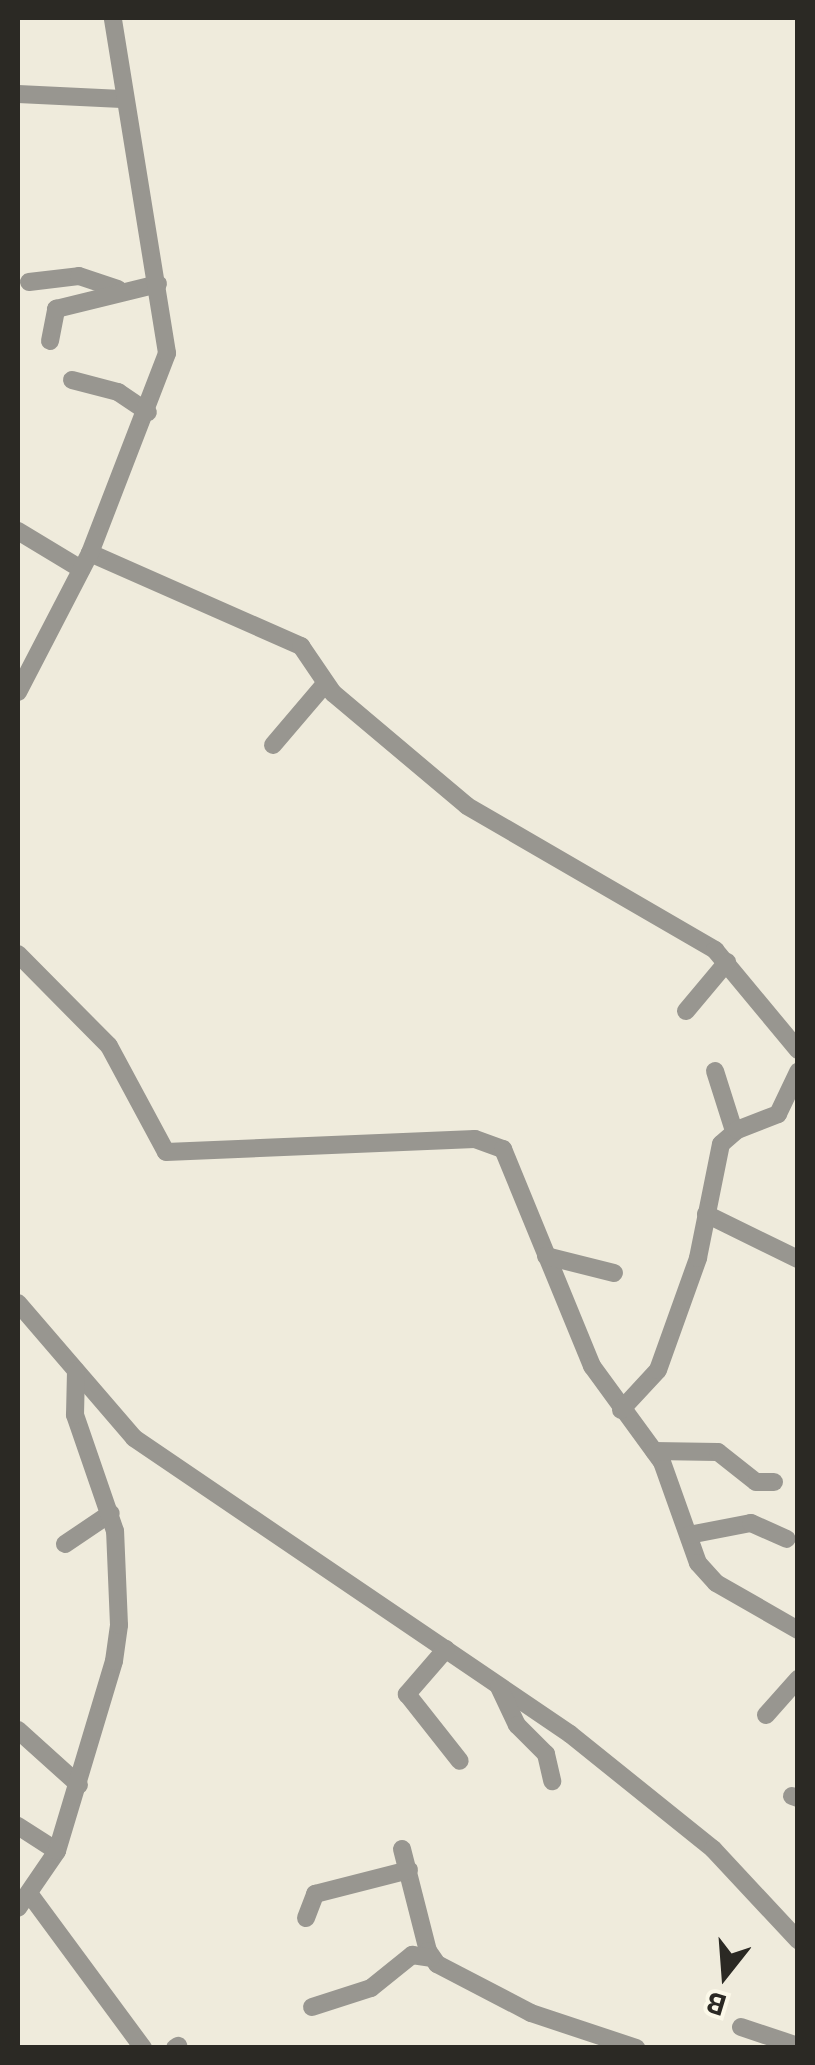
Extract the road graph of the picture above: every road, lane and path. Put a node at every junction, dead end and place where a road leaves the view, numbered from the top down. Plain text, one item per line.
1 (113, 18) edge
2 (18, 94) edge
3 (122, 98) junction
4 (29, 282) dead end
5 (158, 284) junction
6 (118, 289) junction
7 (50, 341) dead end
8 (72, 380) dead end
9 (148, 412) junction
10 (18, 531) edge
11 (85, 561) junction
12 (325, 684) junction
13 (18, 692) edge
14 (273, 745) dead end
15 (18, 954) edge
16 (727, 962) junction
17 (686, 1011) dead end
18 (798, 1050) edge
19 (716, 1071) dead end
20 (798, 1072) edge
21 (734, 1131) junction
22 (706, 1214) junction
23 (546, 1256) junction
24 (798, 1258) edge
25 (614, 1273) dead end
26 (20, 1313) edge
27 (76, 1371) junction
28 (621, 1410) junction
29 (654, 1451) junction
30 (774, 1482) dead end
31 (112, 1513) junction
32 (689, 1535) junction
33 (787, 1539) dead end
34 (65, 1544) dead end
35 (798, 1630) edge
36 (446, 1649) junction
37 (798, 1679) edge
38 (499, 1686) junction
39 (766, 1715) dead end
40 (18, 1730) edge
41 (460, 1761) dead end
42 (552, 1781) dead end
43 (79, 1785) junction
44 (18, 1826) edge
45 (402, 1850) dead end
46 (57, 1851) junction
47 (409, 1870) junction
48 (24, 1902) edge
49 (306, 1918) dead end
50 (798, 1940) edge
51 (431, 1958) junction
52 (312, 2007) dead end
53 (741, 2027) dead end
54 (798, 2046) edge
55 (143, 2048) edge
56 (636, 2048) edge

1 - 3 street
2 - 3 street
3 - 5 street
4 - 6 street
5 - 6 street
5 - 9 street
6 - 7 street
8 - 9 street
9 - 11 street
10 - 11 street
11 - 12 street
11 - 13 street
12 - 14 street
12 - 16 street
15 - 23 street
16 - 17 street
16 - 18 street
19 - 21 street
20 - 21 street
21 - 22 street
22 - 24 street
22 - 28 street
23 - 25 street
23 - 28 street
26 - 27 street
27 - 31 street
27 - 36 street
28 - 29 street
29 - 30 street
29 - 32 street
31 - 34 street
31 - 43 street
32 - 33 street
32 - 35 street
36 - 38 street
36 - 41 street
37 - 39 street
38 - 42 street
38 - 50 street
40 - 43 street
43 - 46 street
44 - 46 street
45 - 47 street
46 - 48 street
47 - 49 street
47 - 51 street
48 - 55 street
51 - 52 street
51 - 56 street
53 - 54 street

